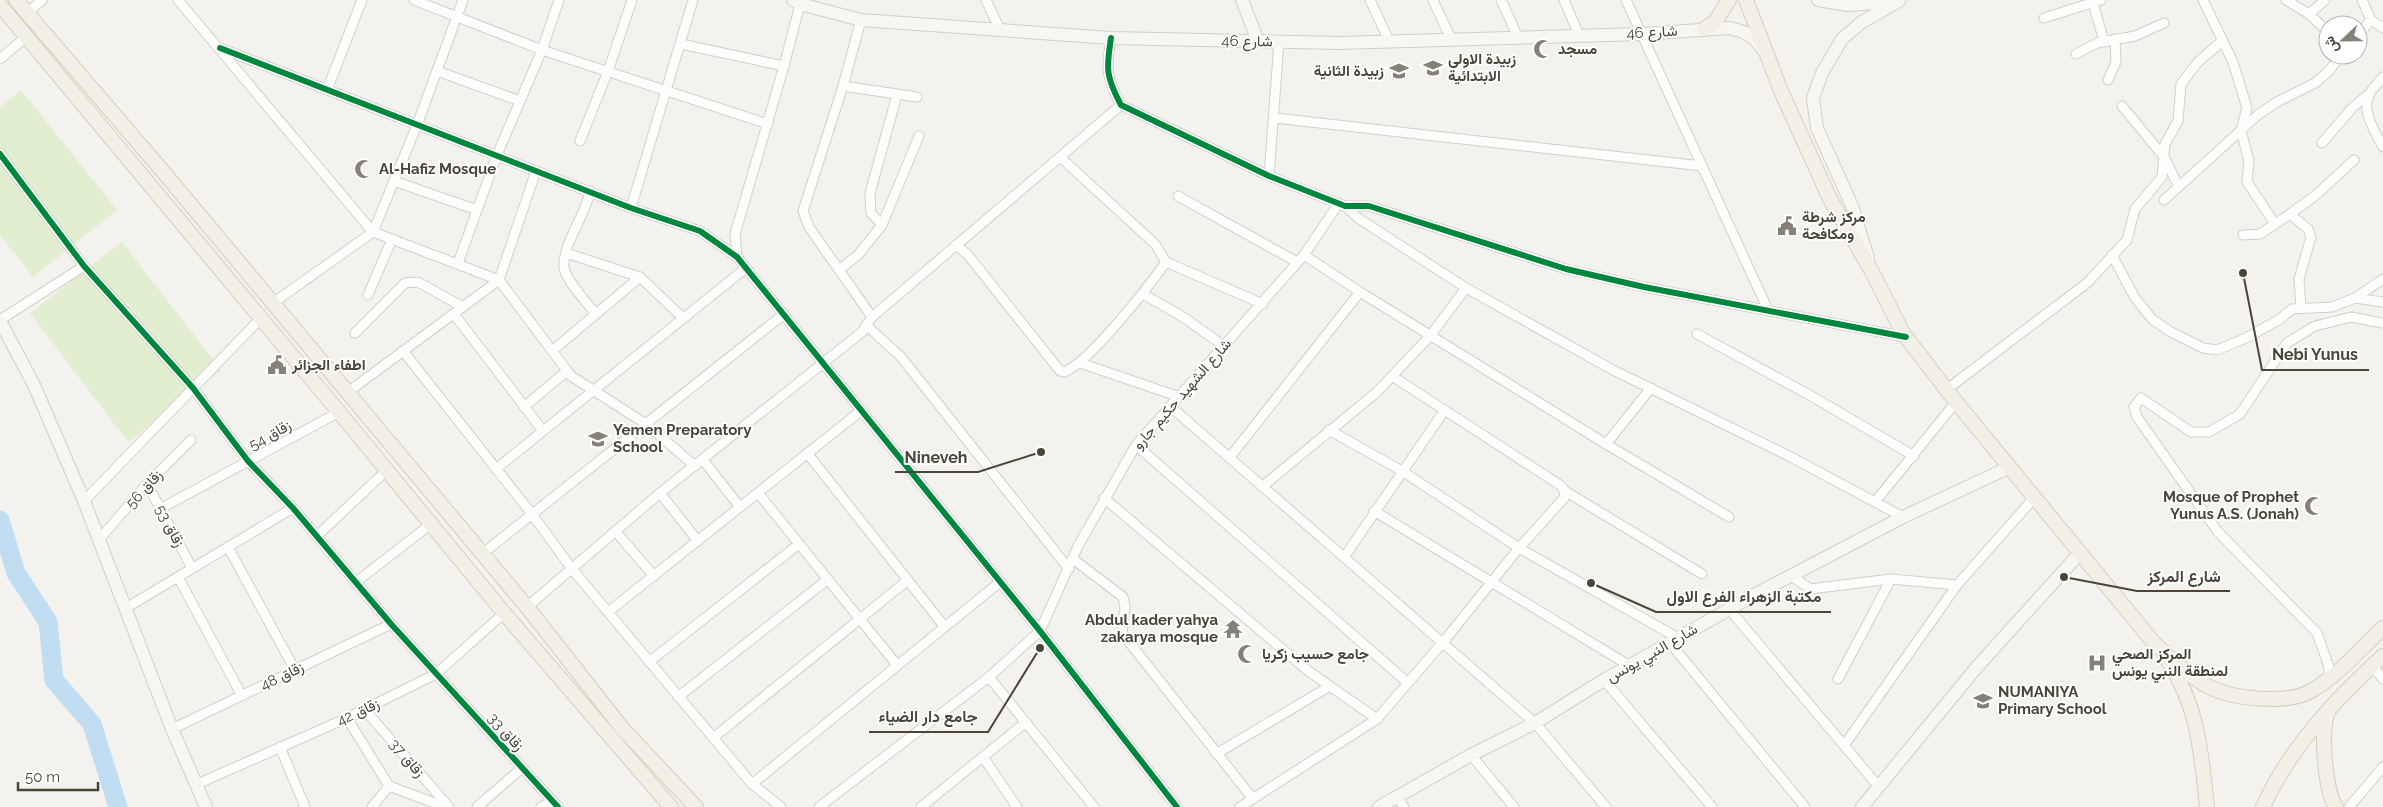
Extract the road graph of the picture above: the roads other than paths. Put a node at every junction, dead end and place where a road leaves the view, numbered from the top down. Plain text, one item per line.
1 (16, 0) edge
2 (42, 0) edge
3 (178, 0) edge
4 (362, 0) edge
5 (414, 0) edge
6 (463, 0) edge
7 (559, 0) edge
8 (632, 0) edge
9 (693, 0) edge
10 (986, 0) edge
11 (1242, 0) edge
12 (1370, 0) edge
13 (1433, 0) edge
14 (1501, 0) edge
15 (1564, 0) edge
16 (1626, 0) edge
17 (1729, 0) edge
18 (1746, 0) edge
19 (1818, 0) edge
20 (2203, 0) edge
21 (2286, 0) edge
22 (2325, 0) edge
23 (2362, 0) edge
24 (1901, 1) edge
25 (2097, 1) edge
26 (796, 2) edge
27 (0, 5) edge
28 (27, 13) junction
29 (2309, 14) junction
30 (457, 17) junction
31 (2044, 18) dead end
32 (861, 20) junction
33 (2371, 20) junction
34 (2164, 23) dead end
35 (2318, 23) edge
36 (2368, 23) edge
37 (2383, 28) edge
38 (1704, 29) junction
39 (1000, 30) junction
40 (1642, 34) junction
41 (1579, 35) junction
42 (27, 36) junction
43 (1518, 37) junction
44 (1111, 38) junction
45 (1451, 39) junction
46 (2115, 39) junction
47 (2222, 40) junction
48 (1258, 41) junction
49 (2104, 41) junction
50 (1279, 42) junction
51 (1390, 42) junction
52 (681, 44) junction
53 (220, 48) junction
54 (542, 50) junction
55 (2076, 54) dead end
56 (0, 59) edge
57 (2334, 65) edge
58 (784, 66) junction
59 (1771, 66) junction
60 (437, 71) junction
61 (608, 71) junction
62 (2383, 77) edge
63 (2108, 80) dead end
64 (843, 86) junction
65 (327, 90) junction
66 (667, 91) junction
67 (2369, 94) junction
68 (897, 95) junction
69 (917, 97) dead end
70 (520, 101) junction
71 (1121, 105) junction
72 (2122, 106) dead end
73 (1275, 118) junction
74 (768, 124) junction
75 (417, 125) junction
76 (2241, 131) junction
77 (919, 136) dead end
78 (580, 140) dead end
79 (2322, 143) dead end
80 (2383, 146) edge
81 (0, 154) edge
82 (497, 155) junction
83 (1060, 157) junction
84 (2164, 157) junction
85 (2354, 160) dead end
86 (1702, 166) junction
87 (536, 171) junction
88 (1269, 176) junction
89 (394, 181) junction
90 (2178, 185) junction
91 (590, 191) junction
92 (1178, 196) dead end
93 (2164, 200) dead end
94 (1342, 204) junction
95 (631, 208) junction
96 (477, 210) junction
97 (2290, 214) junction
98 (2275, 224) junction
99 (882, 225) junction
100 (373, 232) junction
101 (2243, 235) dead end
102 (392, 239) junction
103 (956, 245) junction
104 (566, 253) junction
105 (2112, 254) junction
106 (1304, 255) junction
107 (737, 257) junction
108 (1166, 262) junction
109 (1297, 262) junction
110 (458, 263) junction
111 (84, 266) junction
112 (746, 268) junction
113 (840, 269) junction
114 (1871, 270) junction
115 (640, 277) junction
116 (2383, 279) edge
117 (499, 280) junction
118 (1466, 288) junction
119 (1360, 292) junction
120 (1143, 294) junction
121 (368, 295) dead end
122 (2355, 298) junction
123 (2383, 302) edge
124 (273, 303) junction
125 (1262, 304) junction
126 (463, 307) junction
127 (2301, 308) junction
128 (1768, 310) junction
129 (595, 313) junction
130 (454, 314) junction
131 (784, 314) junction
132 (872, 316) junction
133 (261, 318) junction
134 (683, 318) junction
135 (0, 321) edge
136 (2383, 323) edge
137 (866, 325) junction
138 (355, 333) dead end
139 (1697, 334) dead end
140 (1430, 336) junction
141 (1906, 337) junction
142 (1224, 346) junction
143 (403, 351) junction
144 (552, 351) junction
145 (824, 363) junction
146 (1080, 363) junction
147 (567, 371) junction
148 (1392, 376) junction
149 (193, 388) junction
150 (1651, 388) junction
151 (595, 390) junction
152 (1946, 390) junction
153 (348, 392) junction
154 (1178, 396) junction
155 (1956, 402) junction
156 (524, 407) junction
157 (1171, 407) junction
158 (862, 410) junction
159 (1444, 411) junction
160 (340, 412) junction
161 (646, 424) junction
162 (1329, 430) junction
163 (543, 431) junction
164 (191, 440) dead end
165 (1606, 444) junction
166 (1136, 446) junction
167 (807, 453) junction
168 (1914, 456) junction
169 (1230, 457) junction
170 (703, 460) junction
171 (248, 461) junction
172 (695, 466) junction
173 (2010, 467) junction
174 (496, 468) junction
175 (387, 470) junction
176 (1402, 471) junction
177 (147, 484) junction
178 (1263, 486) junction
179 (1566, 491) junction
180 (660, 493) junction
181 (758, 493) junction
182 (1104, 498) junction
183 (2034, 498) junction
184 (84, 501) junction
185 (1875, 502) junction
186 (740, 507) junction
187 (293, 508) junction
188 (160, 509) junction
189 (1374, 511) junction
190 (532, 514) junction
191 (1729, 517) dead end
192 (1904, 517) junction
193 (431, 524) junction
194 (616, 532) junction
195 (317, 536) junction
196 (98, 541) junction
197 (698, 541) junction
198 (799, 544) junction
199 (228, 547) junction
200 (1519, 548) junction
201 (482, 554) junction
202 (2079, 554) junction
203 (1344, 556) junction
204 (1073, 559) junction
205 (192, 568) junction
206 (572, 569) junction
207 (1069, 569) junction
208 (1702, 574) dead end
209 (654, 576) junction
210 (1792, 576) junction
211 (178, 577) junction
212 (827, 580) junction
213 (908, 580) junction
214 (1892, 580) junction
215 (356, 582) junction
216 (1000, 582) junction
217 (1492, 582) junction
218 (1957, 586) junction
219 (527, 607) junction
220 (126, 608) junction
221 (1729, 610) junction
222 (608, 612) junction
223 (504, 613) junction
224 (859, 620) junction
225 (391, 624) junction
226 (944, 626) junction
227 (2383, 628) edge
228 (1040, 631) junction
229 (1674, 640) junction
230 (1444, 642) junction
231 (2154, 642) junction
232 (2383, 656) edge
233 (649, 662) junction
234 (897, 665) junction
235 (1630, 666) junction
236 (2372, 666) junction
237 (295, 670) junction
238 (436, 674) junction
239 (989, 677) junction
240 (2329, 678) junction
241 (1838, 679) dead end
242 (2383, 679) edge
243 (1604, 680) junction
244 (1408, 683) junction
245 (1330, 686) junction
246 (242, 696) junction
247 (678, 697) junction
248 (2334, 703) junction
249 (364, 710) junction
250 (347, 718) junction
251 (1377, 719) junction
252 (1026, 722) junction
253 (1535, 723) junction
254 (172, 729) junction
255 (713, 738) junction
256 (1845, 744) junction
257 (280, 747) junction
258 (1216, 754) junction
259 (1471, 755) junction
260 (982, 757) junction
261 (2383, 767) edge
262 (522, 768) junction
263 (752, 784) junction
264 (195, 785) junction
265 (389, 786) junction
266 (1879, 787) junction
267 (1253, 799) junction
268 (1401, 802) edge
269 (556, 804) edge
270 (2265, 804) edge
271 (1014, 806) edge
272 (206, 807) edge
273 (306, 807) edge
274 (372, 807) edge
275 (445, 807) edge
276 (449, 807) edge
277 (477, 807) edge
278 (541, 807) edge
279 (671, 807) edge
280 (696, 807) edge
281 (781, 807) edge
282 (819, 807) edge
283 (921, 807) edge
284 (1094, 807) edge
285 (1177, 807) edge
286 (1240, 807) edge
287 (1379, 807) edge
288 (1514, 807) edge
289 (1606, 807) edge
290 (1712, 807) edge
291 (1805, 807) edge
292 (1862, 807) edge
293 (2207, 807) edge
294 (2336, 807) edge
295 (2349, 807) edge

1 - 28 main road
2 - 28 street
3 - 53 street
4 - 65 street
5 - 30 street
6 - 30 street
7 - 54 street
8 - 61 street
9 - 52 street
10 - 39 street
11 - 48 street
12 - 51 street
13 - 45 street
14 - 43 street
15 - 41 street
16 - 40 street
17 - 38 main road
18 - 59 main road
19 - 24 street
20 - 47 street
21 - 29 street
22 - 29 street
23 - 33 street
24 - 114 street
25 - 31 street
25 - 49 street
26 - 32 street, شارع 46
26 - 58 street
27 - 42 main road
28 - 124 main road
29 - 35 street
30 - 54 street
30 - 60 street
32 - 39 street, شارع 46
32 - 64 street
33 - 36 street
33 - 37 street
34 - 46 street
38 - 40 street, شارع 46
38 - 59 street, شارع 46
39 - 44 street, شارع 46
40 - 41 street, شارع 46
40 - 86 street
41 - 43 street, شارع 46
42 - 56 street
42 - 133 main road
43 - 45 street, شارع 46
44 - 48 street, شارع 46
44 - 71 street
45 - 51 street, شارع 46
46 - 49 street
46 - 63 street
47 - 76 street
47 - 84 street
48 - 50 street, شارع 46
49 - 55 street
50 - 51 street, شارع 46
50 - 73 street
52 - 58 street
52 - 66 street
53 - 65 street
53 - 100 street
54 - 61 street
54 - 70 street
57 - 76 street
58 - 74 street
59 - 114 main road
60 - 70 street
60 - 75 street
61 - 66 street
61 - 78 street
62 - 67 street
64 - 68 street
64 - 113 street
65 - 75 street
66 - 74 street
66 - 95 street
67 - 79 street
67 - 80 street
68 - 69 street
68 - 99 street
70 - 82 street
71 - 83 street
71 - 88 street
72 - 84 street
73 - 86 street
73 - 88 street
74 - 107 street
75 - 82 street
75 - 89 street
76 - 90 street
76 - 98 street
77 - 99 street
81 - 111 street, زقاق 33
82 - 87 street
82 - 96 street
83 - 103 street
83 - 108 street
84 - 90 street
84 - 105 street
85 - 97 street
86 - 128 street
87 - 91 street
87 - 117 street
88 - 94 street
89 - 96 street
89 - 100 street
90 - 93 street
91 - 95 street
91 - 104 street
92 - 109 street
94 - 106 street, شارع الشهيد حكيم جارو
94 - 118 street
94 - 128 street
95 - 107 street
96 - 110 street
97 - 98 street
97 - 127 street
98 - 101 street
99 - 113 street
100 - 102 street
100 - 124 street
102 - 110 street
102 - 121 street
103 - 132 street
103 - 146 street
104 - 115 street
104 - 129 street
105 - 127 street
105 - 152 street
106 - 109 street, شارع الشهيد حكيم جارو
106 - 119 street
107 - 112 street
108 - 120 street
108 - 125 street
109 - 125 street, شارع الشهيد حكيم جارو
110 - 117 street
111 - 135 street
111 - 149 street, زقاق 33
112 - 131 street
112 - 134 street
113 - 132 street
114 - 141 main road
115 - 129 street
115 - 134 street
116 - 122 street
117 - 126 street
117 - 144 street
118 - 140 street
118 - 150 street
119 - 140 street
119 - 169 street
120 - 142 street
120 - 146 street
122 - 123 street
122 - 127 street
124 - 153 main road
125 - 142 street, شارع الشهيد حكيم جارو
126 - 130 street
126 - 138 street
128 - 141 street
129 - 144 street
130 - 143 street
130 - 156 street
131 - 145 street
131 - 161 street
132 - 137 street
133 - 149 street
133 - 160 main road
134 - 151 street
135 - 184 street
136 - 240 street
137 - 145 street
137 - 207 street
139 - 168 street
140 - 148 street
140 - 165 street
141 - 152 main road
142 - 154 street, شارع الشهيد حكيم جارو
143 - 153 street
143 - 174 street
144 - 147 street
145 - 158 street
145 - 170 street
146 - 154 street
147 - 151 street
147 - 156 street
148 - 159 street
148 - 162 street
149 - 171 street, زقاق 33
149 - 184 street
150 - 165 street
150 - 185 street
151 - 161 street
151 - 163 street
152 - 155 main road
153 - 201 main road
154 - 157 street, شارع الشهيد حكيم جارو
155 - 168 street
155 - 173 main road
156 - 163 street
157 - 166 street, شارع الشهيد حكيم جارو
157 - 169 street
158 - 167 street
158 - 216 street
159 - 176 street
159 - 179 street
160 - 171 street, زقاق 54
160 - 175 main road
161 - 172 street
161 - 190 street
162 - 176 street
162 - 178 street
163 - 174 street
164 - 177 street, زقاق 56
165 - 191 street
166 - 182 street, شارع الشهيد حكيم جارو
166 - 244 street
167 - 181 street
167 - 213 street
168 - 185 street
169 - 178 street
170 - 172 street
170 - 186 street
171 - 187 street, زقاق 33
171 - 188 street, زقاق 54
172 - 180 street
173 - 183 main road
173 - 192 street, شارع النبي يونس
174 - 190 street
175 - 193 main road
175 - 195 street
176 - 189 street
176 - 200 street
177 - 188 street, زقاق 53
177 - 196 street, زقاق 56
178 - 203 street
179 - 200 street
179 - 208 street
180 - 194 street
180 - 197 street
181 - 186 street
181 - 198 street
182 - 204 street, شارع الشهيد حكيم جارو
182 - 245 street
183 - 202 main road
183 - 218 street
184 - 196 street
185 - 192 street
186 - 197 street
187 - 195 street, زقاق 33
187 - 199 street
188 - 205 street, زقاق 53
189 - 203 street
189 - 217 street
190 - 201 street
190 - 206 street
192 - 210 street, شارع النبي يونس
193 - 215 street
193 - 223 main road
194 - 206 street
194 - 209 street
195 - 215 street, زقاق 33
196 - 220 street
197 - 209 street
198 - 212 street
198 - 233 street
199 - 205 street
199 - 237 street
200 - 217 street
200 - 229 street
201 - 219 main road
202 - 231 main road
202 - 266 street
203 - 230 street
204 - 207 street, شارع الشهيد حكيم جارو
204 - 258 street
205 - 211 street
206 - 219 street
206 - 222 street
207 - 228 street, شارع الشهيد حكيم جارو
209 - 222 street
210 - 214 street
210 - 221 street, شارع النبي يونس
211 - 220 street
211 - 246 street
212 - 224 street
212 - 247 street
213 - 224 street
213 - 226 street
214 - 218 street
214 - 241 street
215 - 225 street, زقاق 33
216 - 226 street
216 - 228 street
217 - 230 street
217 - 235 street
218 - 256 street
219 - 280 main road
220 - 254 street
221 - 229 street, شارع النبي يونس
221 - 256 street
222 - 233 street
223 - 238 street, زقاق 42
223 - 279 main road
224 - 234 street
224 - 255 street
225 - 237 street, زقاق 48
225 - 238 street, زقاق 33
226 - 234 street
227 - 240 main road
228 - 239 street
228 - 285 street
229 - 235 street, شارع النبي يونس
229 - 291 street
230 - 244 street
230 - 253 street
231 - 240 main road
231 - 293 main road
232 - 236 main road
233 - 247 street
234 - 263 street
235 - 243 street, شارع النبي يونس
236 - 242 street
236 - 248 main road
237 - 246 street, زقاق 48
238 - 249 street, زقاق 42
238 - 262 street, زقاق 33
239 - 252 street
239 - 282 street
243 - 253 street, شارع النبي يونس
243 - 290 street
244 - 251 street
245 - 251 street
245 - 258 street
246 - 254 street, زقاق 48
247 - 255 street
248 - 270 main road
248 - 294 main road
249 - 250 street, زقاق 42
249 - 276 street, زقاق 37
250 - 257 street, زقاق 42
250 - 265 street
251 - 267 street
252 - 260 street
252 - 284 street
253 - 259 street, شارع النبي يونس
253 - 289 street
254 - 264 street
255 - 263 street
256 - 266 street
257 - 264 street, زقاق 42
257 - 273 street
258 - 267 street
259 - 268 street, شارع النبي يونس
259 - 288 street
260 - 271 street
260 - 283 street
261 - 295 street
262 - 269 street, زقاق 33
262 - 277 street
263 - 281 street
264 - 272 street
265 - 274 street
265 - 275 street
266 - 292 street
267 - 286 street
268 - 287 street, شارع النبي يونس
269 - 278 street

